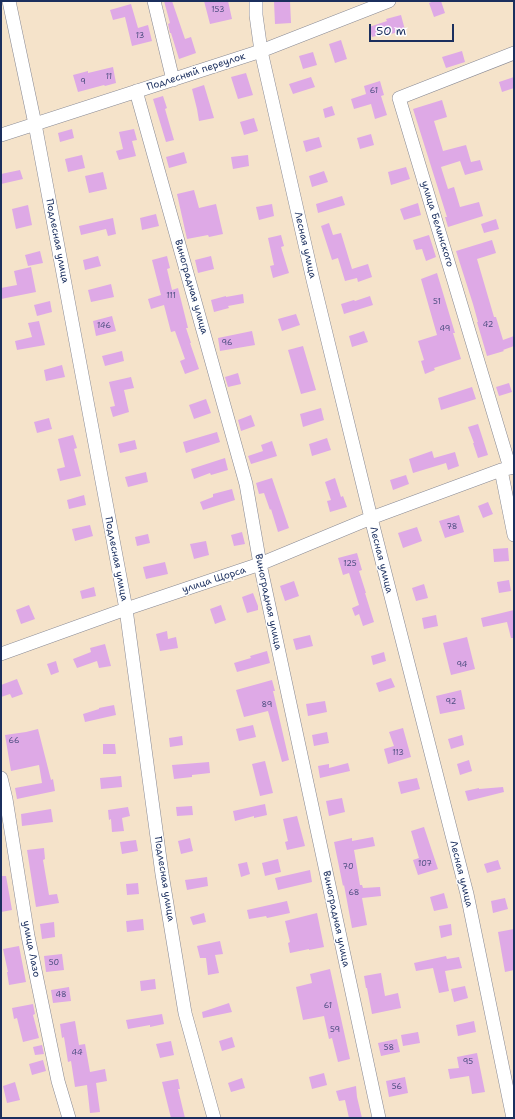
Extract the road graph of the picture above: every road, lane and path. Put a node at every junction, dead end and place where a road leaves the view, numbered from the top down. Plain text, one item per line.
1 (9, 1) edge
2 (154, 1) edge
3 (256, 1) edge
4 (381, 2) edge
5 (261, 51) junction
6 (514, 54) edge
7 (173, 80) junction
8 (136, 91) junction
9 (35, 124) junction
10 (1, 135) edge
11 (508, 468) edge
12 (371, 518) junction
13 (514, 535) edge
14 (260, 564) junction
15 (126, 609) junction
16 (1, 654) edge
17 (1, 778) edge
18 (69, 1118) edge
19 (214, 1118) edge
20 (378, 1118) edge
21 (513, 1118) edge

1 - 9 street, Подлесная улица
2 - 7 street
3 - 5 street, Лесная улица
4 - 5 street, Подлесный переулок
5 - 7 street, Подлесный переулок
5 - 12 street, Лесная улица
6 - 11 street, улица Белинского
7 - 8 street, Подлесный переулок
8 - 9 street, Подлесный переулок
8 - 14 street, Виноградная улица
9 - 10 street, Подлесный переулок
9 - 15 street, Подлесная улица
11 - 12 street, улица Щорса
11 - 13 street, улица Белинского
12 - 14 street, улица Щорса
12 - 21 street, Лесная улица
14 - 15 street, улица Щорса
14 - 20 street, Виноградная улица
15 - 16 street, улица Щорса
15 - 19 street, Подлесная улица
17 - 18 street, улица Лазо

